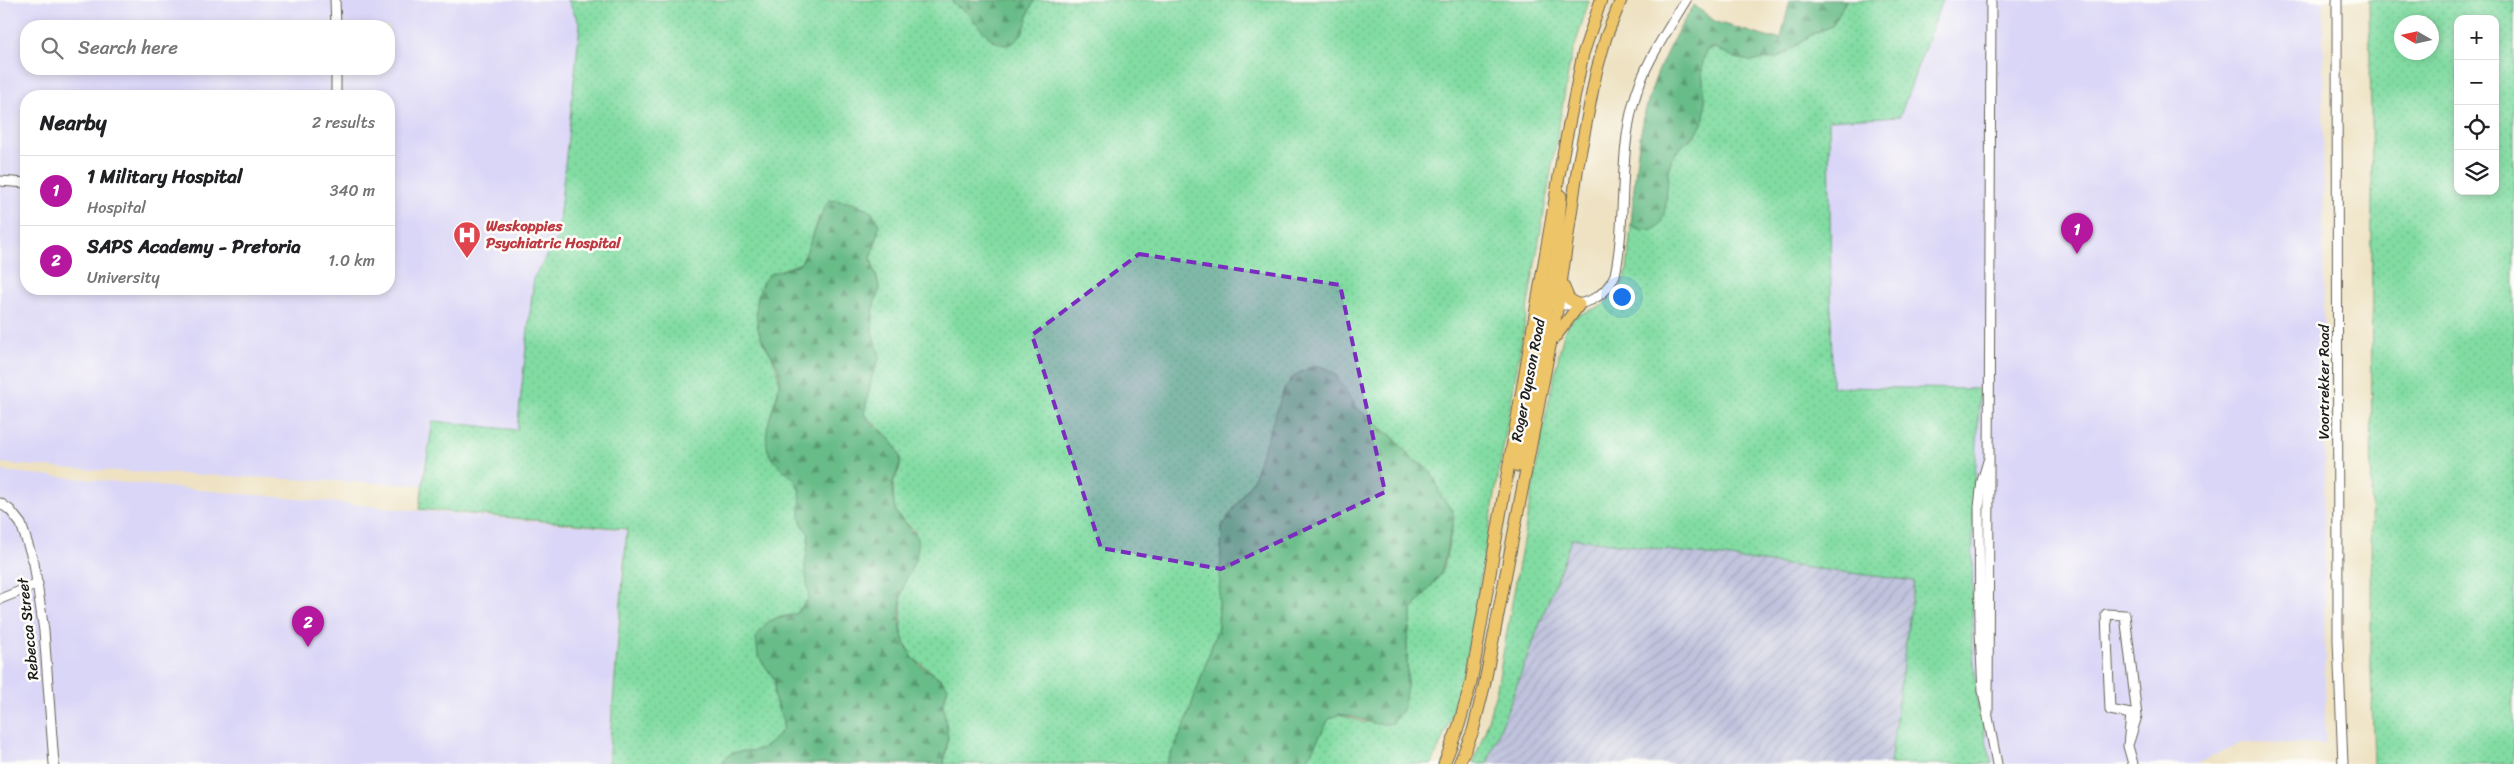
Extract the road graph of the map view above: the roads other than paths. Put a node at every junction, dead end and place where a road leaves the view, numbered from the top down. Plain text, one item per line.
1 (335, 0) edge
2 (1601, 0) edge
3 (1621, 0) edge
4 (1686, 0) edge
5 (1991, 0) edge
6 (2336, 0) edge
7 (336, 20) edge
8 (336, 75) edge
9 (336, 90) edge
10 (1562, 159) junction
11 (0, 181) edge
12 (20, 183) edge
13 (1562, 271) junction
14 (1553, 305) junction
15 (1579, 305) junction
16 (1551, 343) junction
17 (0, 503) edge
18 (1499, 530) junction
19 (38, 584) junction
20 (0, 599) edge
21 (2129, 742) junction
22 (54, 764) edge
23 (1444, 764) edge
24 (1460, 764) edge
25 (1996, 764) edge
26 (2133, 764) edge
27 (2343, 764) edge

1 - 7 street
2 - 10 main road, Roger Dyason Road
3 - 13 main road, Roger Dyason Road
4 - 15 street
5 - 25 street
6 - 27 street, Voortrekker Road
8 - 9 street
10 - 14 main road
10 - 18 main road, Roger Dyason Road
11 - 12 street
13 - 14 main road, Roger Dyason Road
13 - 15 main road
14 - 15 street
14 - 16 main road, Roger Dyason Road
14 - 18 main road
15 - 16 main road
16 - 24 main road, Roger Dyason Road
17 - 19 street, Rebecca Street
18 - 23 main road, Roger Dyason Road
19 - 20 street
19 - 22 street, Rebecca Street
21 - 21 street
21 - 26 street

